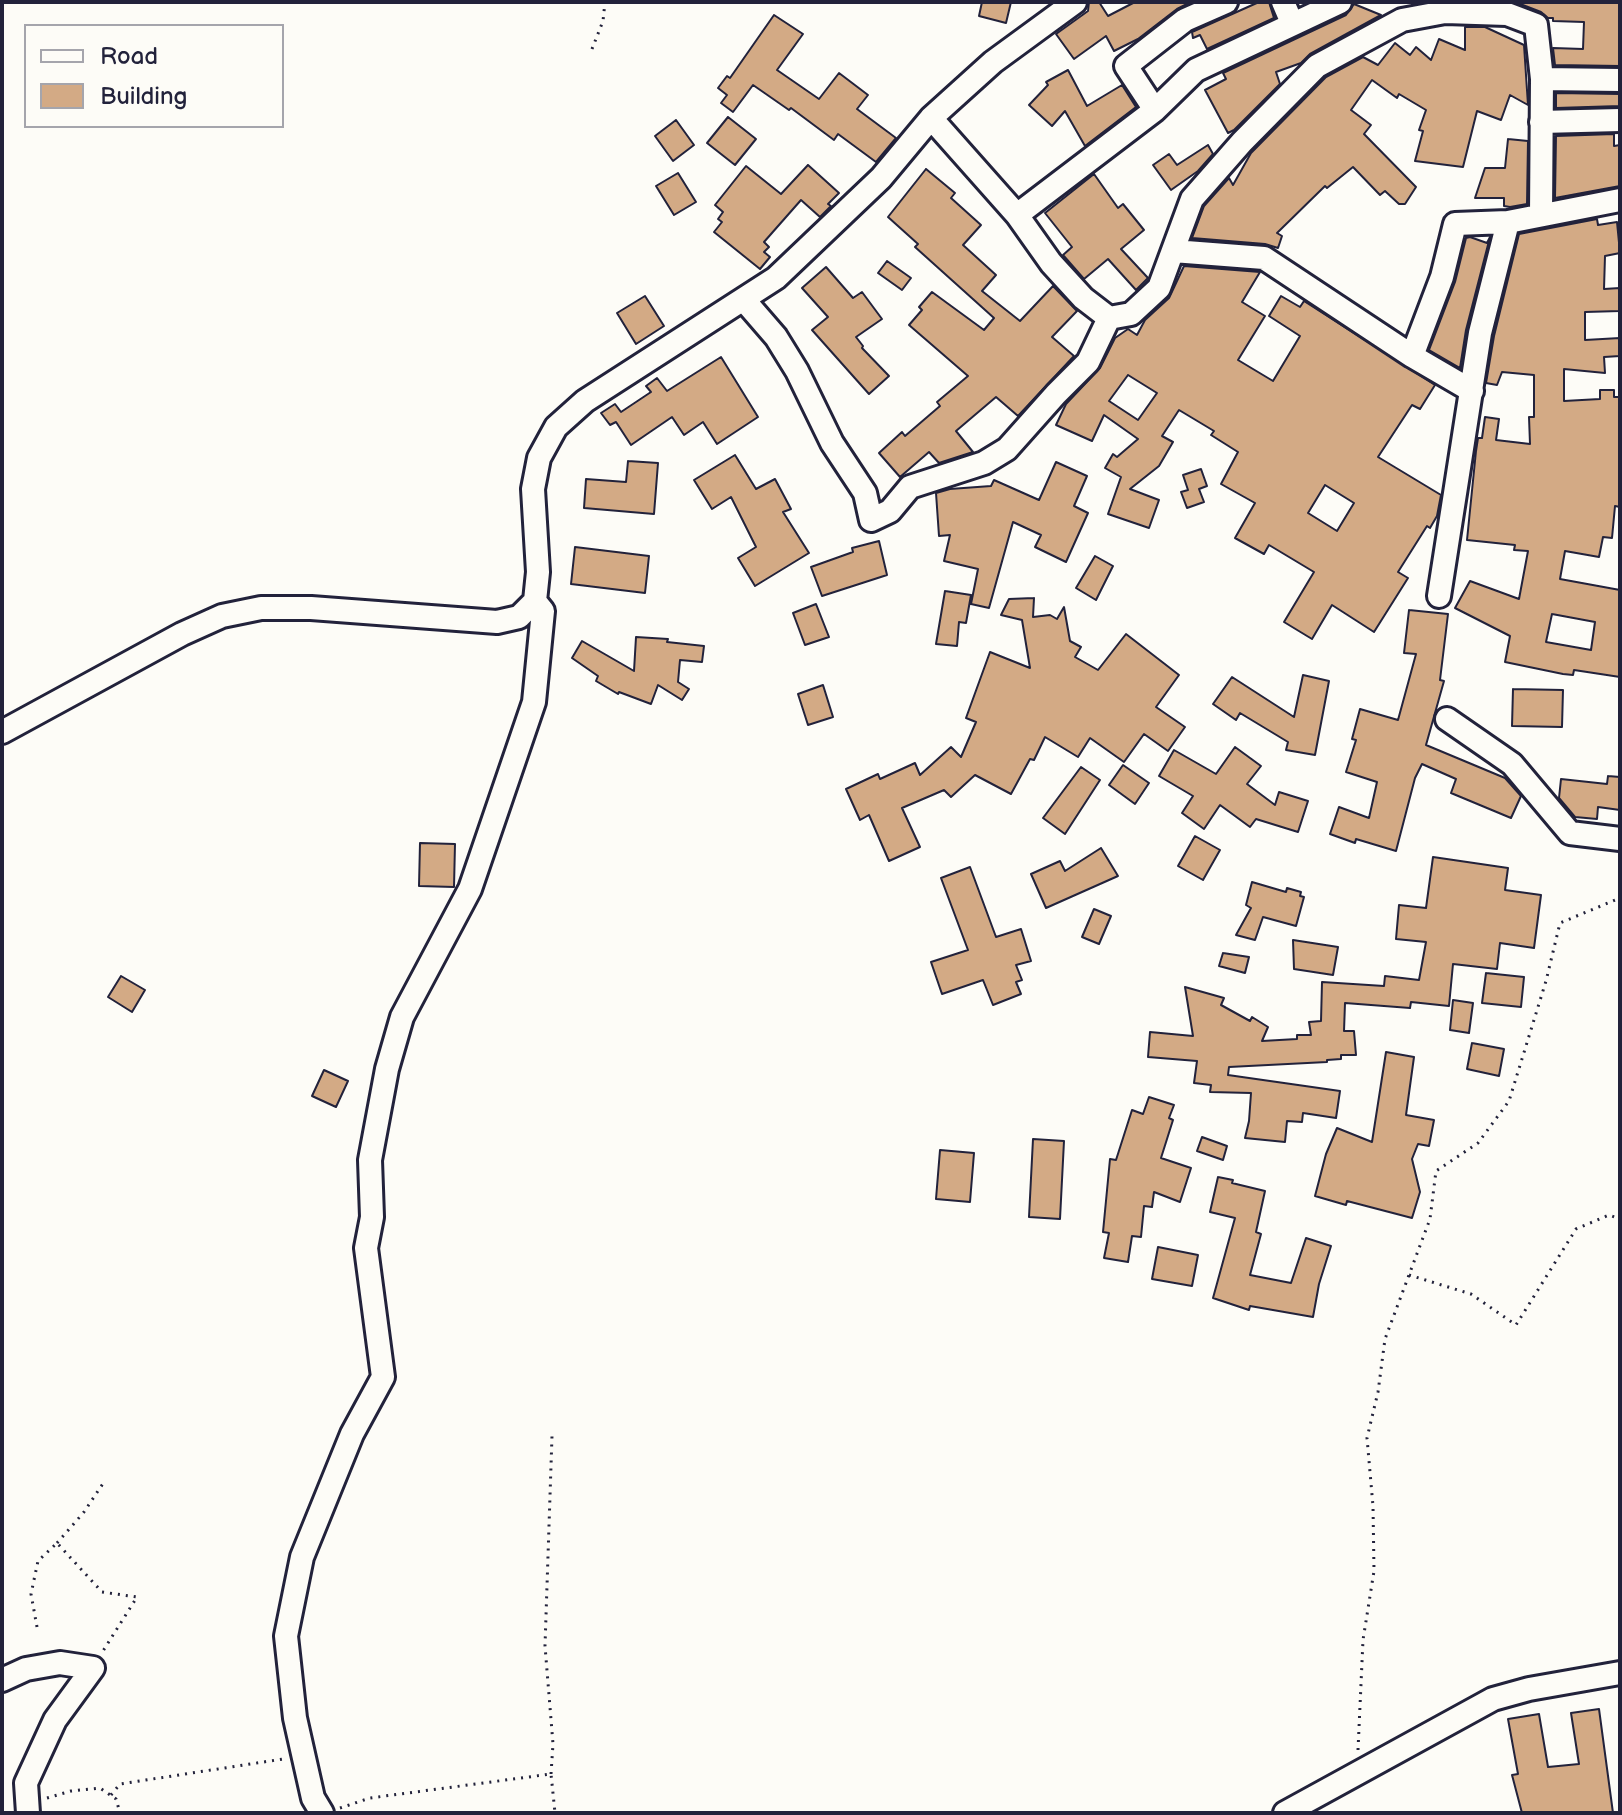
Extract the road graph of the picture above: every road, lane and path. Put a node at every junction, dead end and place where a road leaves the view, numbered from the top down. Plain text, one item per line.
1 (605, 2) edge
2 (1075, 2) edge
3 (1226, 2) edge
4 (1340, 2) edge
5 (1445, 7) edge
6 (1288, 12) edge
7 (592, 49) dead end
8 (1542, 79) junction
9 (1620, 80) edge
10 (1155, 110) junction
11 (931, 118) junction
12 (1620, 120) edge
13 (1541, 122) junction
14 (1620, 200) edge
15 (1541, 214) junction
16 (1017, 215) junction
17 (1508, 222) junction
18 (1173, 251) junction
19 (744, 300) junction
20 (1109, 318) junction
21 (1412, 356) junction
22 (1472, 391) junction
23 (1439, 596) dead end
24 (535, 601) junction
25 (1447, 719) dead end
26 (2, 732) edge
27 (1620, 839) edge
28 (1620, 898) edge
29 (1620, 1219) edge
30 (1407, 1274) junction
31 (552, 1436) dead end
32 (104, 1482) dead end
33 (57, 1543) junction
34 (37, 1627) dead end
35 (93, 1668) junction
36 (1620, 1673) edge
37 (2, 1680) edge
38 (303, 1756) junction
39 (551, 1774) junction
40 (1356, 1774) junction
41 (111, 1795) junction
42 (28, 1808) edge
43 (331, 1810) edge
44 (120, 1813) edge
45 (555, 1813) edge
46 (1285, 1813) edge

1 - 7 path
2 - 11 street
3 - 10 street
4 - 6 street
5 - 8 street
5 - 18 street
6 - 10 street
8 - 9 street
8 - 13 street
10 - 16 street
11 - 16 street
11 - 19 street
12 - 13 street
13 - 15 street
14 - 15 street
15 - 17 street
16 - 20 street
17 - 21 street
17 - 22 street
18 - 20 street
18 - 21 street
19 - 20 street
19 - 24 street
21 - 22 street
22 - 23 street
24 - 26 street
24 - 38 street
25 - 27 street
28 - 30 path
29 - 30 path
30 - 40 path
31 - 39 path
32 - 33 path
33 - 34 path
33 - 35 path
35 - 37 street
35 - 42 street
36 - 40 street
38 - 41 path
38 - 43 street
39 - 43 path
39 - 45 path
40 - 46 street
41 - 42 path
41 - 44 path

